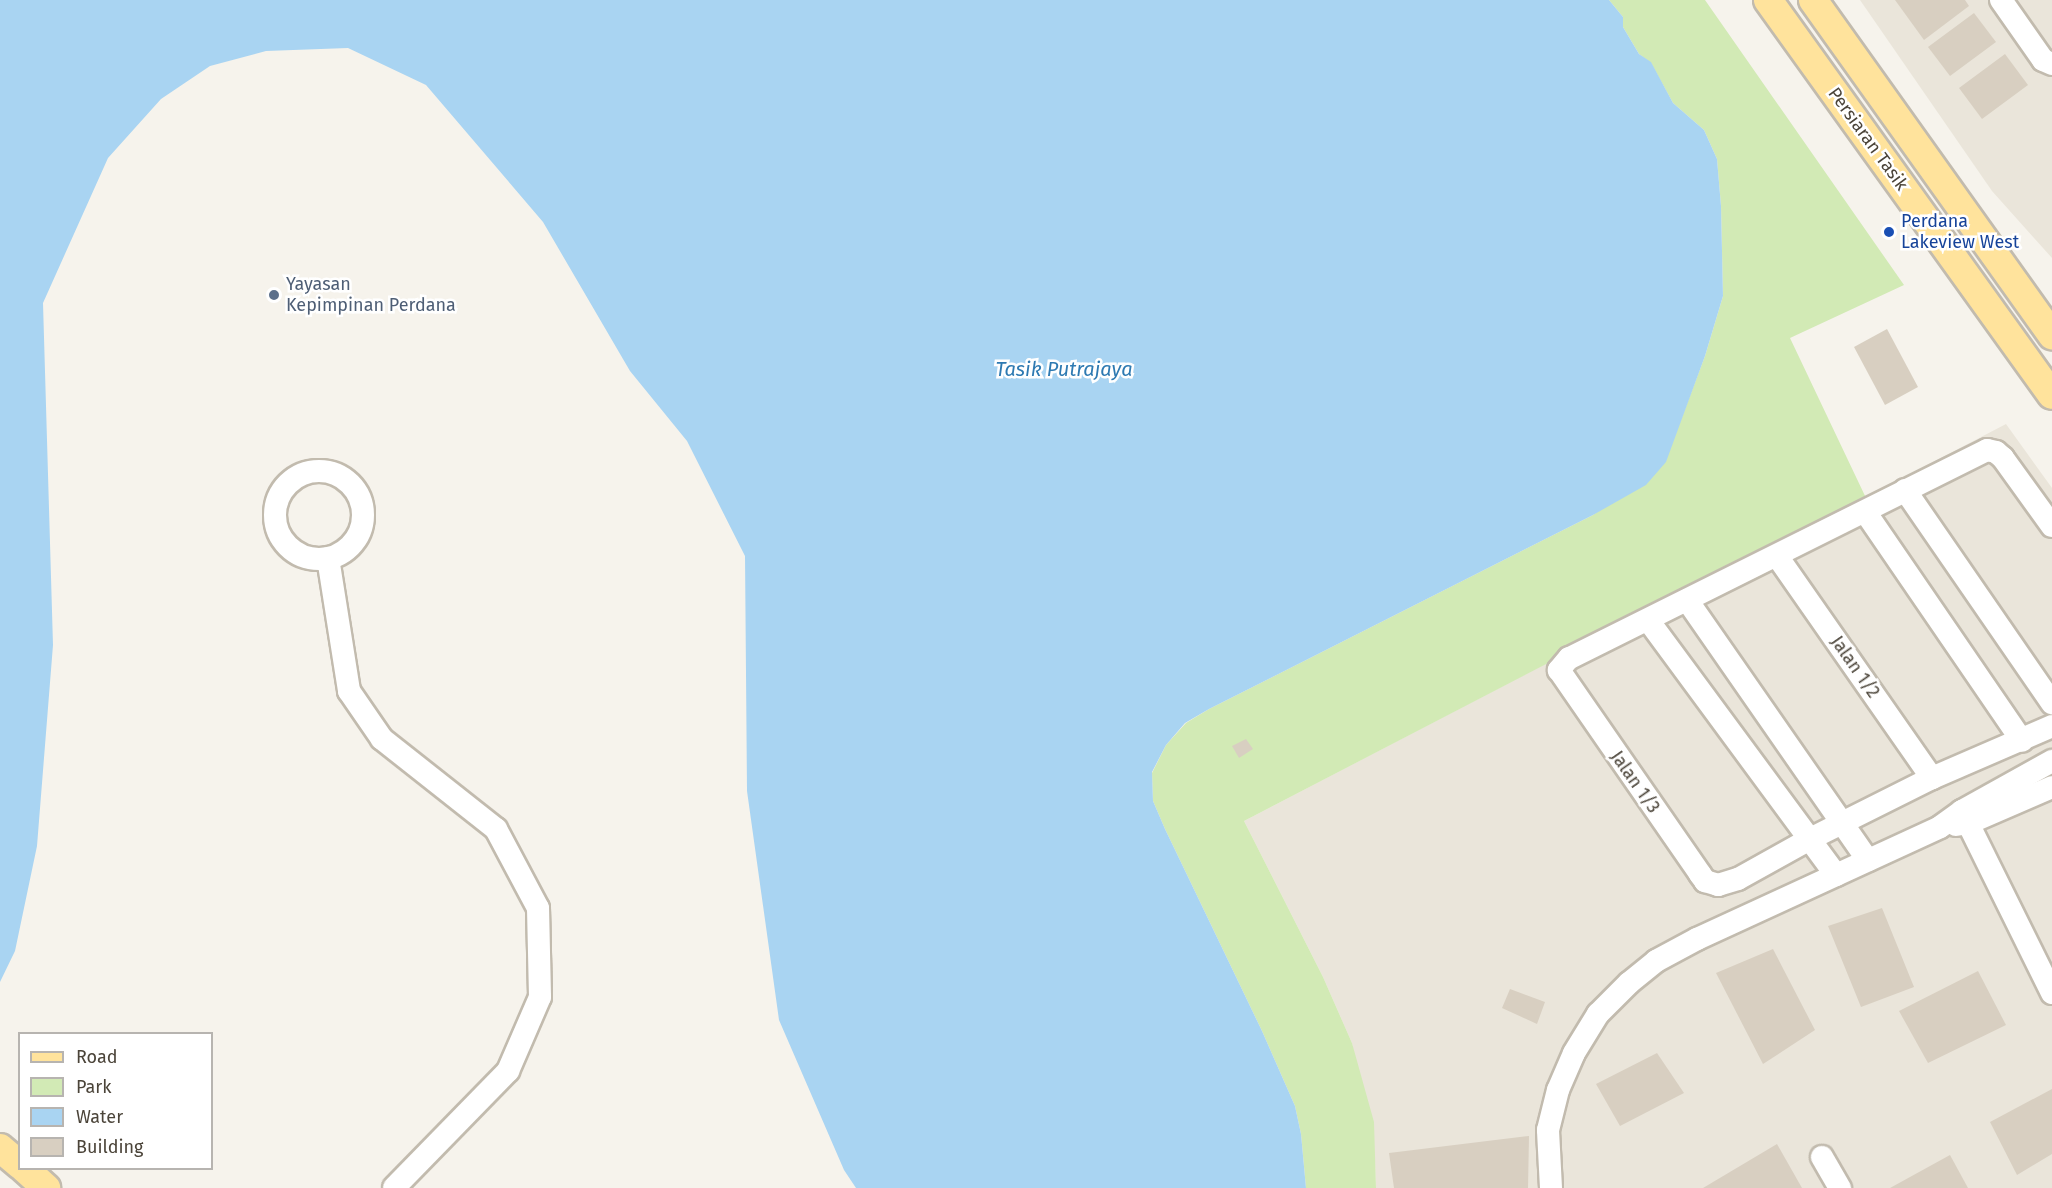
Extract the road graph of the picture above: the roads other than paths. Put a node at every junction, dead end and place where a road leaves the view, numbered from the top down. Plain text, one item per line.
1 (1813, 0) edge
2 (2001, 0) edge
3 (1770, 1) edge
4 (2052, 64) edge
5 (2052, 335) edge
6 (2052, 395) edge
7 (1905, 490) junction
8 (1866, 513) junction
9 (2052, 526) edge
10 (1777, 556) junction
11 (328, 558) dead end
12 (1687, 600) junction
13 (1648, 620) junction
14 (2052, 703) edge
15 (2052, 726) edge
16 (2022, 741) junction
17 (2052, 761) edge
18 (1932, 778) junction
19 (2052, 787) edge
20 (2012, 793) junction
21 (1966, 817) junction
22 (1843, 823) junction
23 (1810, 839) junction
24 (1868, 860) junction
25 (1836, 875) junction
26 (2052, 993) edge
27 (0, 1148) edge
28 (1822, 1157) dead end
29 (18, 1163) edge
30 (26, 1170) edge
31 (46, 1188) edge
32 (394, 1188) edge
33 (1551, 1188) edge
34 (1840, 1188) edge

1 - 5 main road, Persiaran Tasik
2 - 4 street
3 - 6 main road, Persiaran Tasik
7 - 8 street
7 - 9 street
7 - 14 street
8 - 10 street
8 - 16 street
10 - 12 street
10 - 18 street, Jalan 1/2
11 - 32 street
12 - 13 street
12 - 22 street
13 - 23 street
13 - 23 street, Jalan 1/3
15 - 16 street
16 - 18 street
17 - 20 street
18 - 22 street
19 - 20 street
20 - 21 street
21 - 24 street
21 - 26 street
22 - 23 street
22 - 24 street
23 - 25 street
24 - 25 street
25 - 33 street
27 - 29 main road
28 - 34 street
30 - 31 main road

